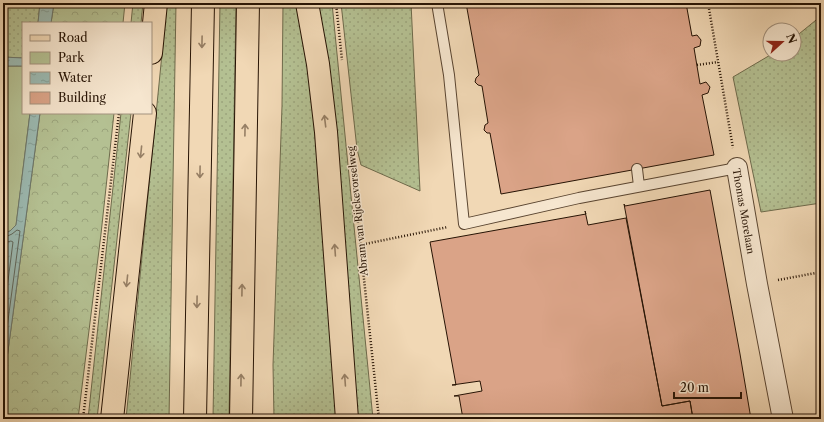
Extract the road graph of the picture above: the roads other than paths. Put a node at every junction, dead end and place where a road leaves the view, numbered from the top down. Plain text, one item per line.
1 (156, 3) edge
2 (203, 3) edge
3 (248, 3) edge
4 (308, 3) edge
5 (437, 3) edge
6 (152, 43) edge
7 (145, 114) edge
8 (737, 168) joint
9 (636, 170) dead end
10 (640, 186) junction
11 (112, 419) edge
12 (195, 419) edge
13 (241, 419) edge
14 (348, 419) edge
15 (783, 419) edge

1 - 6 main road
2 -> 12 main road
13 -> 3 main road
14 -> 4 main road
5 - 10 lane
7 -> 11 main road
8 - 10 lane
8 - 15 street, Thomas Morelaan
9 - 10 lane

